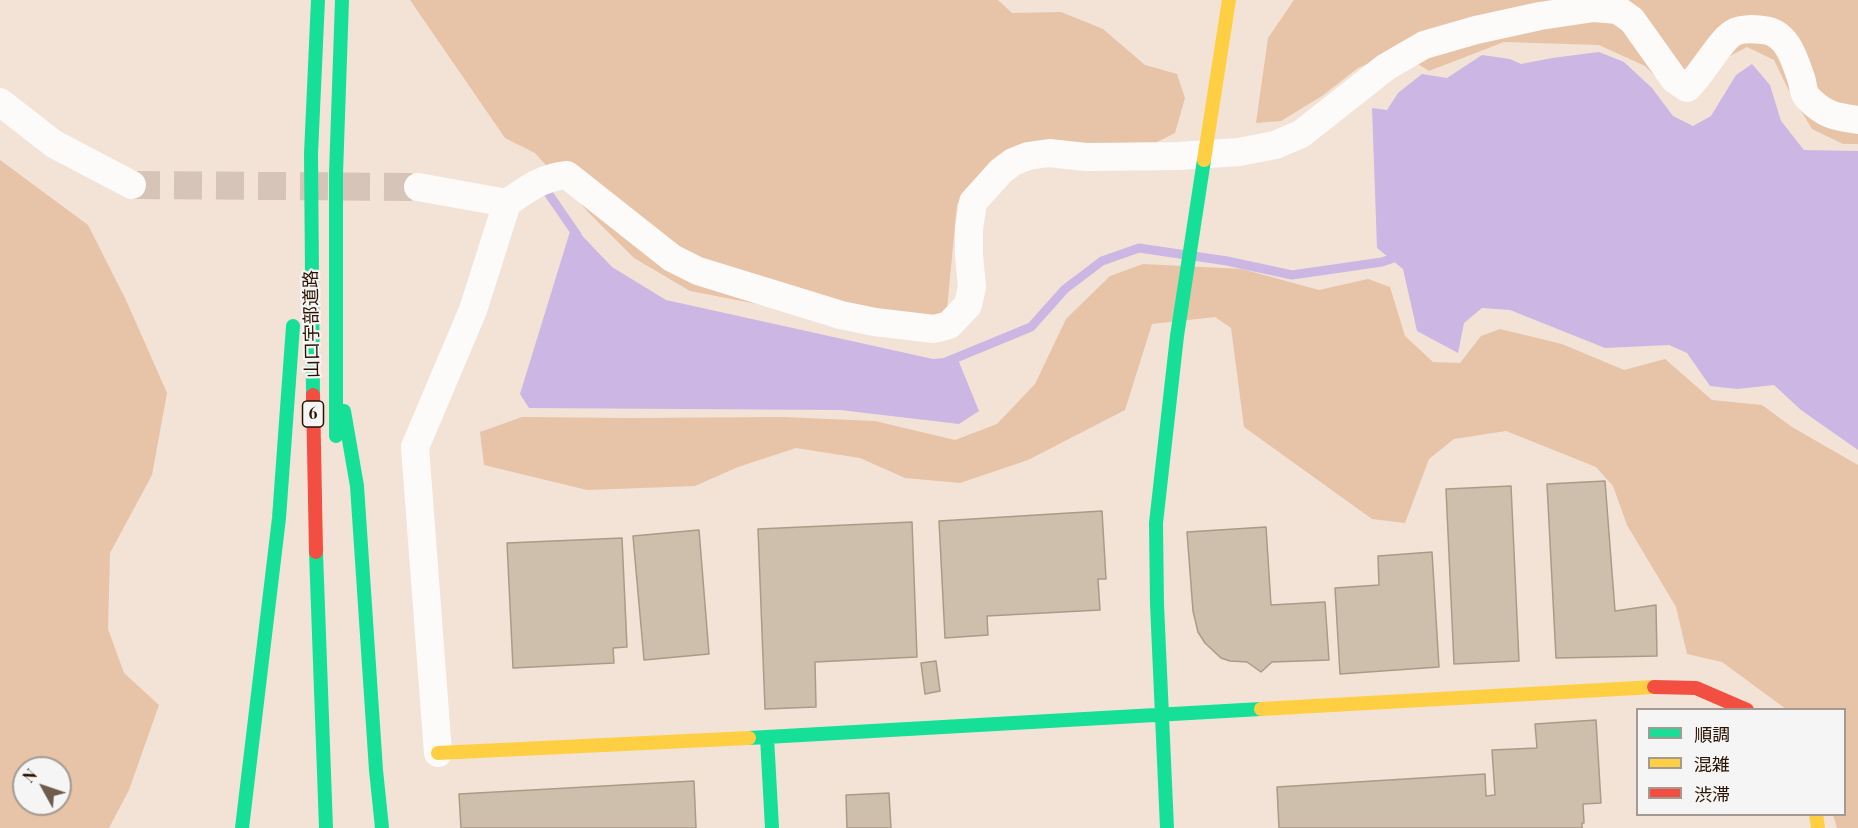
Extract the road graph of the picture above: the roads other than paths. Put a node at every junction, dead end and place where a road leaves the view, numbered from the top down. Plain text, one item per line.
1 (318, 0) edge
2 (342, 0) edge
3 (1229, 0) edge
4 (0, 102) edge
5 (1858, 120) edge
6 (311, 175) junction
7 (132, 184) tunnel mouth
8 (418, 187) tunnel mouth
9 (507, 202) junction
10 (299, 266) dead end
11 (294, 311) dead end
12 (336, 368) junction
13 (336, 449) dead end
14 (1742, 708) edge
15 (1161, 715) junction
16 (767, 737) junction
17 (438, 753) joint
18 (242, 828) edge
19 (326, 828) edge
20 (382, 828) edge
21 (772, 828) edge
22 (1167, 828) edge

1 - 6 main road, 山口宇部道路 / 6
2 - 12 main road, 山口宇部道路 / 6
3 - 15 main road
4 - 7 street
5 - 9 street
6 - 10 main road
6 - 19 main road, 山口宇部道路 / 6
8 - 9 street
9 - 17 street
11 - 18 main road
12 - 13 main road, 山口宇部道路 / 6
12 - 20 main road
14 - 15 main road
15 - 16 main road
15 - 22 main road
16 - 17 main road
16 - 21 main road

